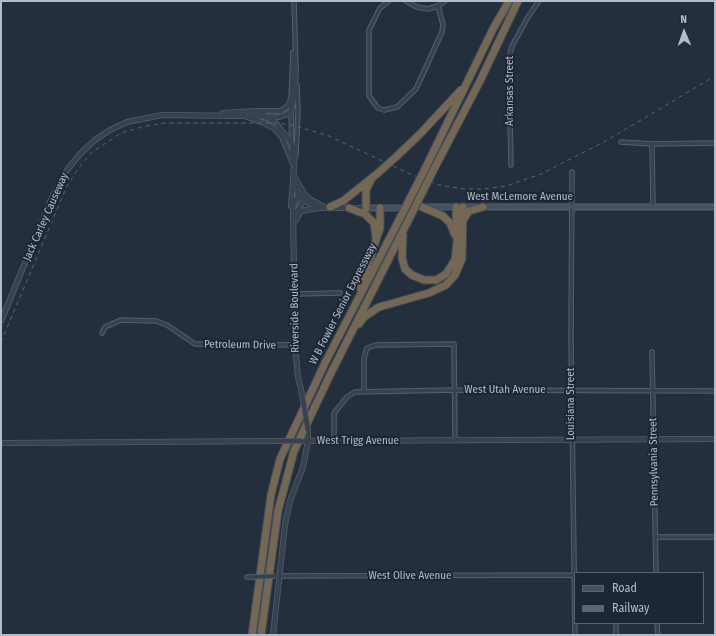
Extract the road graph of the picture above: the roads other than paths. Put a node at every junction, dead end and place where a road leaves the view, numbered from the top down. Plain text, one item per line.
1 (294, 1) edge
2 (389, 1) edge
3 (406, 1) edge
4 (445, 1) edge
5 (509, 1) edge
6 (518, 1) edge
7 (539, 1) edge
8 (438, 6) junction
9 (294, 37) junction
10 (296, 68) junction
11 (469, 80) junction
12 (291, 99) junction
13 (257, 111) junction
14 (291, 111) junction
15 (207, 114) junction
16 (245, 116) junction
17 (267, 116) junction
18 (621, 142) dead end
19 (715, 143) edge
20 (292, 144) junction
21 (652, 144) junction
22 (292, 157) junction
23 (511, 165) dead end
24 (294, 166) junction
25 (572, 172) dead end
26 (294, 176) junction
27 (372, 178) junction
28 (293, 182) junction
29 (299, 196) junction
30 (304, 196) junction
31 (572, 206) junction
32 (653, 206) junction
33 (325, 207) junction
34 (459, 207) junction
35 (483, 207) junction
36 (715, 207) edge
37 (349, 208) junction
38 (366, 208) junction
39 (380, 208) junction
40 (422, 208) junction
41 (294, 217) junction
42 (463, 220) junction
43 (294, 224) junction
44 (404, 228) junction
45 (376, 242) junction
46 (457, 242) junction
47 (340, 293) dead end
48 (295, 294) junction
49 (352, 311) junction
50 (1, 321) edge
51 (102, 333) dead end
52 (350, 335) junction
53 (295, 345) junction
54 (652, 352) dead end
55 (454, 390) junction
56 (572, 391) junction
57 (715, 391) edge
58 (364, 392) junction
59 (652, 392) junction
60 (654, 439) junction
61 (715, 439) edge
62 (455, 440) junction
63 (571, 440) junction
64 (308, 441) junction
65 (334, 442) junction
66 (1, 443) edge
67 (656, 537) junction
68 (715, 537) edge
69 (656, 572) edge
70 (574, 575) joint
71 (277, 576) junction
72 (247, 577) dead end
73 (575, 624) edge
74 (616, 624) edge
75 (657, 624) edge
76 (252, 635) edge
77 (261, 635) edge
78 (273, 635) edge
79 (575, 635) edge
80 (616, 635) edge
81 (658, 635) edge

1 - 9 street
2 - 8 street
3 - 8 street
4 - 8 street
5 - 11 highway, W B Fowler Senior Expressway
6 - 44 highway, W B Fowler Senior Expressway, bridge
7 - 23 street, Arkansas Street
9 - 10 street
9 - 12 street
10 - 14 street
10 - 24 street
11 - 27 highway, bridge
11 - 49 highway, W B Fowler Senior Expressway, bridge
12 - 13 street
12 - 14 street
13 - 15 street, Jack Carley Causeway
13 - 17 street, Jack Carley Causeway
14 - 17 street
14 - 20 street
15 - 16 street, Jack Carley Causeway
15 - 50 street, Jack Carley Causeway
16 - 17 street
16 - 22 street, Jack Carley Causeway
17 - 20 street, Jack Carley Causeway
18 - 21 street
19 - 21 street
20 - 22 street
20 - 24 street, Jack Carley Causeway
21 - 32 street
22 - 24 street, Jack Carley Causeway
24 - 26 street
25 - 31 street, Louisiana Street
26 - 28 street
26 - 30 street
27 - 33 highway
27 - 38 highway
28 - 29 street
28 - 43 street
29 - 30 street, West McLemore Avenue
29 - 41 street, Riverside Boulevard
30 - 33 street, West McLemore Avenue
30 - 41 street, Riverside Boulevard
31 - 32 main road, West McLemore Avenue
31 - 35 main road, West McLemore Avenue
31 - 56 street, Louisiana Street
32 - 36 main road, West McLemore Avenue
33 - 37 street, West McLemore Avenue
33 - 43 street
34 - 35 main road, West McLemore Avenue
34 - 40 main road, West McLemore Avenue
34 - 42 highway
34 - 46 highway
35 - 42 highway
37 - 38 street, West McLemore Avenue
37 - 45 highway
38 - 39 main road, West McLemore Avenue
39 - 40 main road, West McLemore Avenue
39 - 45 highway
40 - 46 highway
41 - 43 street, Riverside Boulevard
42 - 52 highway
43 - 48 street, Riverside Boulevard
44 - 46 highway
44 - 52 highway, W B Fowler Senior Expressway
45 - 49 highway
47 - 48 street
48 - 53 street, Riverside Boulevard
49 - 76 highway, W B Fowler Senior Expressway
51 - 53 street, Petroleum Drive
52 - 77 highway, W B Fowler Senior Expressway
53 - 64 street, Riverside Boulevard, bridge
54 - 59 street, Pennsylvania Street
55 - 56 street, West Utah Avenue
55 - 58 street, West Utah Avenue
55 - 58 street
55 - 62 street
56 - 59 street, West Utah Avenue
56 - 63 street, Louisiana Street
57 - 59 street, West Utah Avenue
58 - 65 street, West Utah Avenue
59 - 60 street, Pennsylvania Street
60 - 61 street, West Trigg Avenue
60 - 63 street, West Trigg Avenue
60 - 67 street, Pennsylvania Street
62 - 63 street, West Trigg Avenue
62 - 65 street, West Trigg Avenue
63 - 70 street, Louisiana Street
64 - 65 street, West Trigg Avenue
64 - 66 street, West Trigg Avenue, bridge
64 - 71 street, Riverside Boulevard
67 - 68 street
67 - 69 street, Pennsylvania Street
70 - 71 street, West Olive Avenue
71 - 72 street, West Olive Avenue, bridge
71 - 78 street, Riverside Boulevard
73 - 79 street, Louisiana Street
74 - 80 street
75 - 81 street

